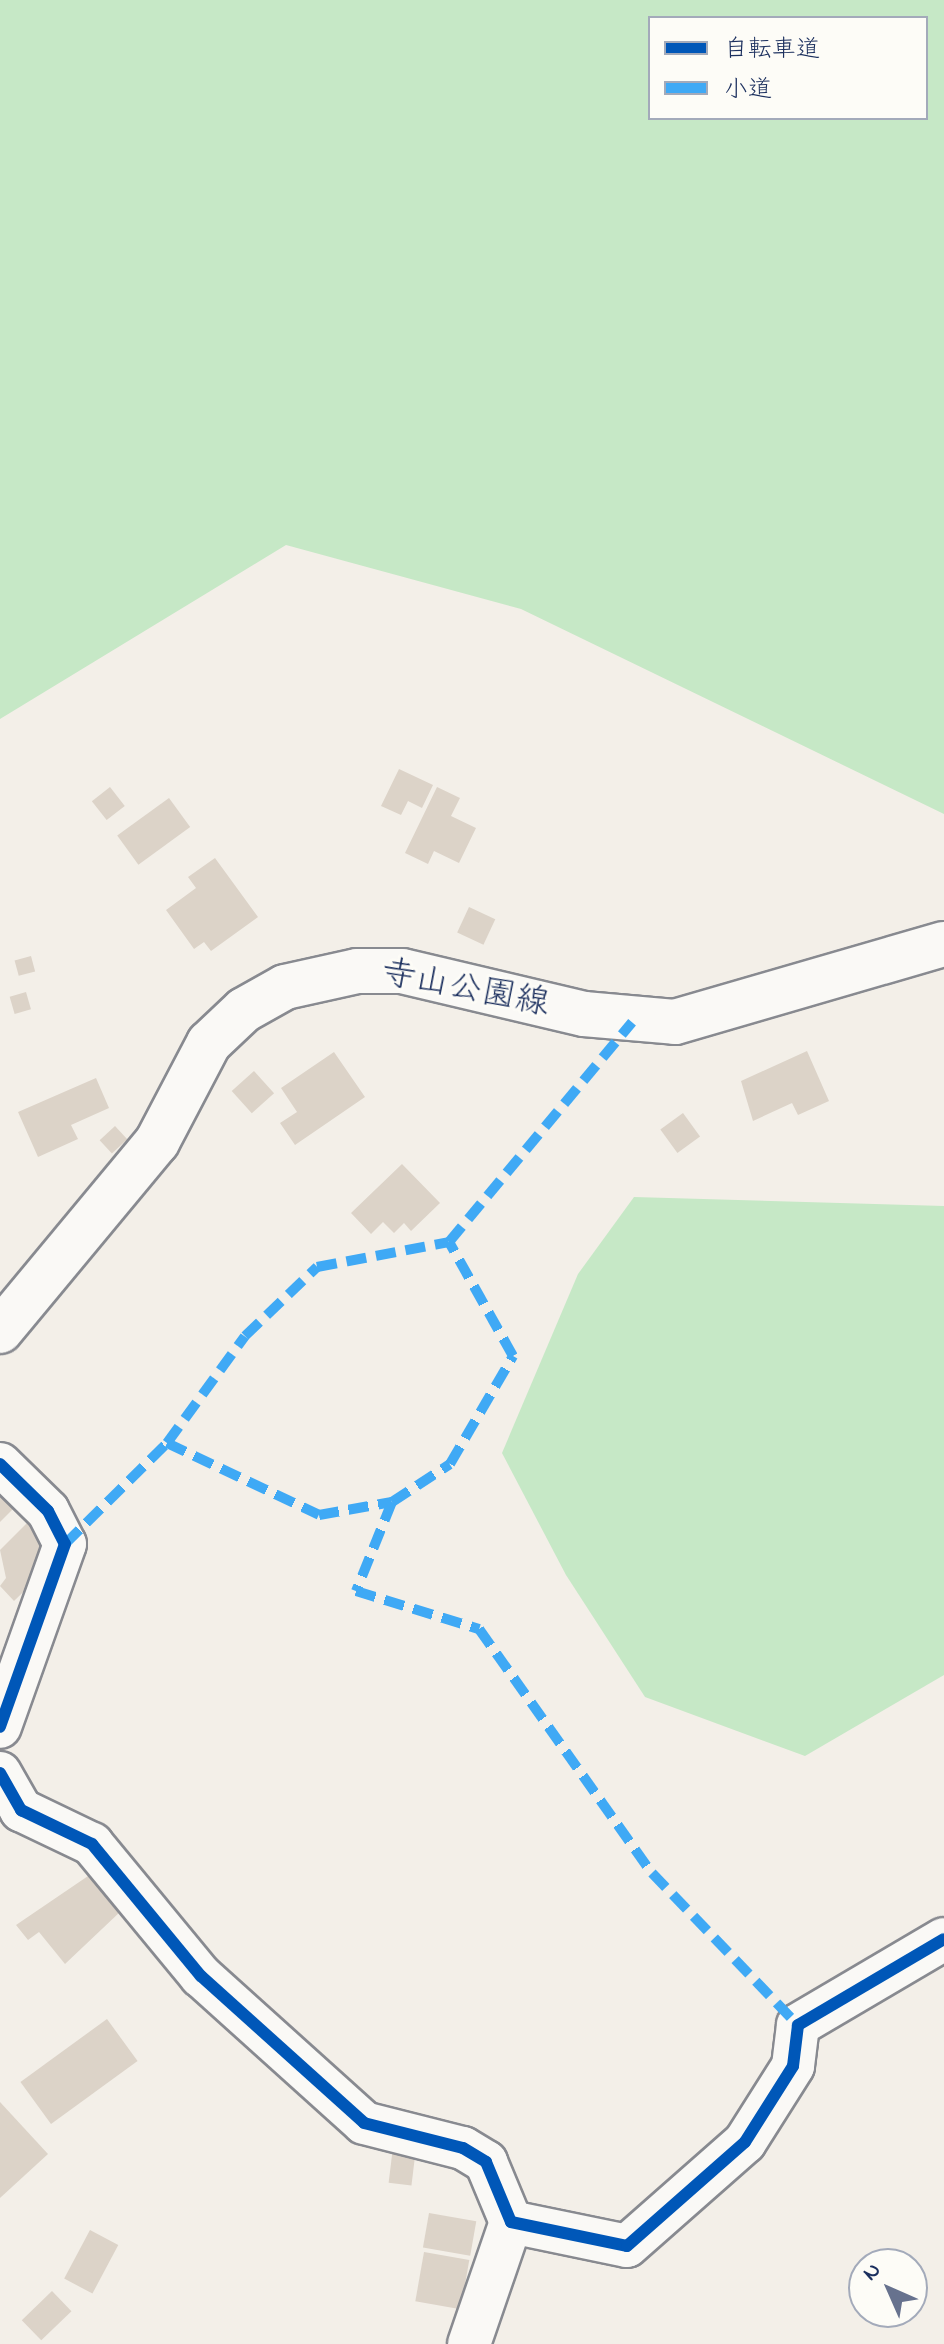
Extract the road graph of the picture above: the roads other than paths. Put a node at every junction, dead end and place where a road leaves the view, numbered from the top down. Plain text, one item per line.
1 (944, 944) edge
2 (0, 1331) edge
3 (0, 1464) edge
4 (0, 1727) edge
5 (0, 1773) edge
6 (944, 1939) edge
7 (511, 2222) junction
8 (469, 2344) edge

1 - 2 main road, 寺山公園線
3 - 4 street
5 - 7 street
6 - 7 street
7 - 8 street

